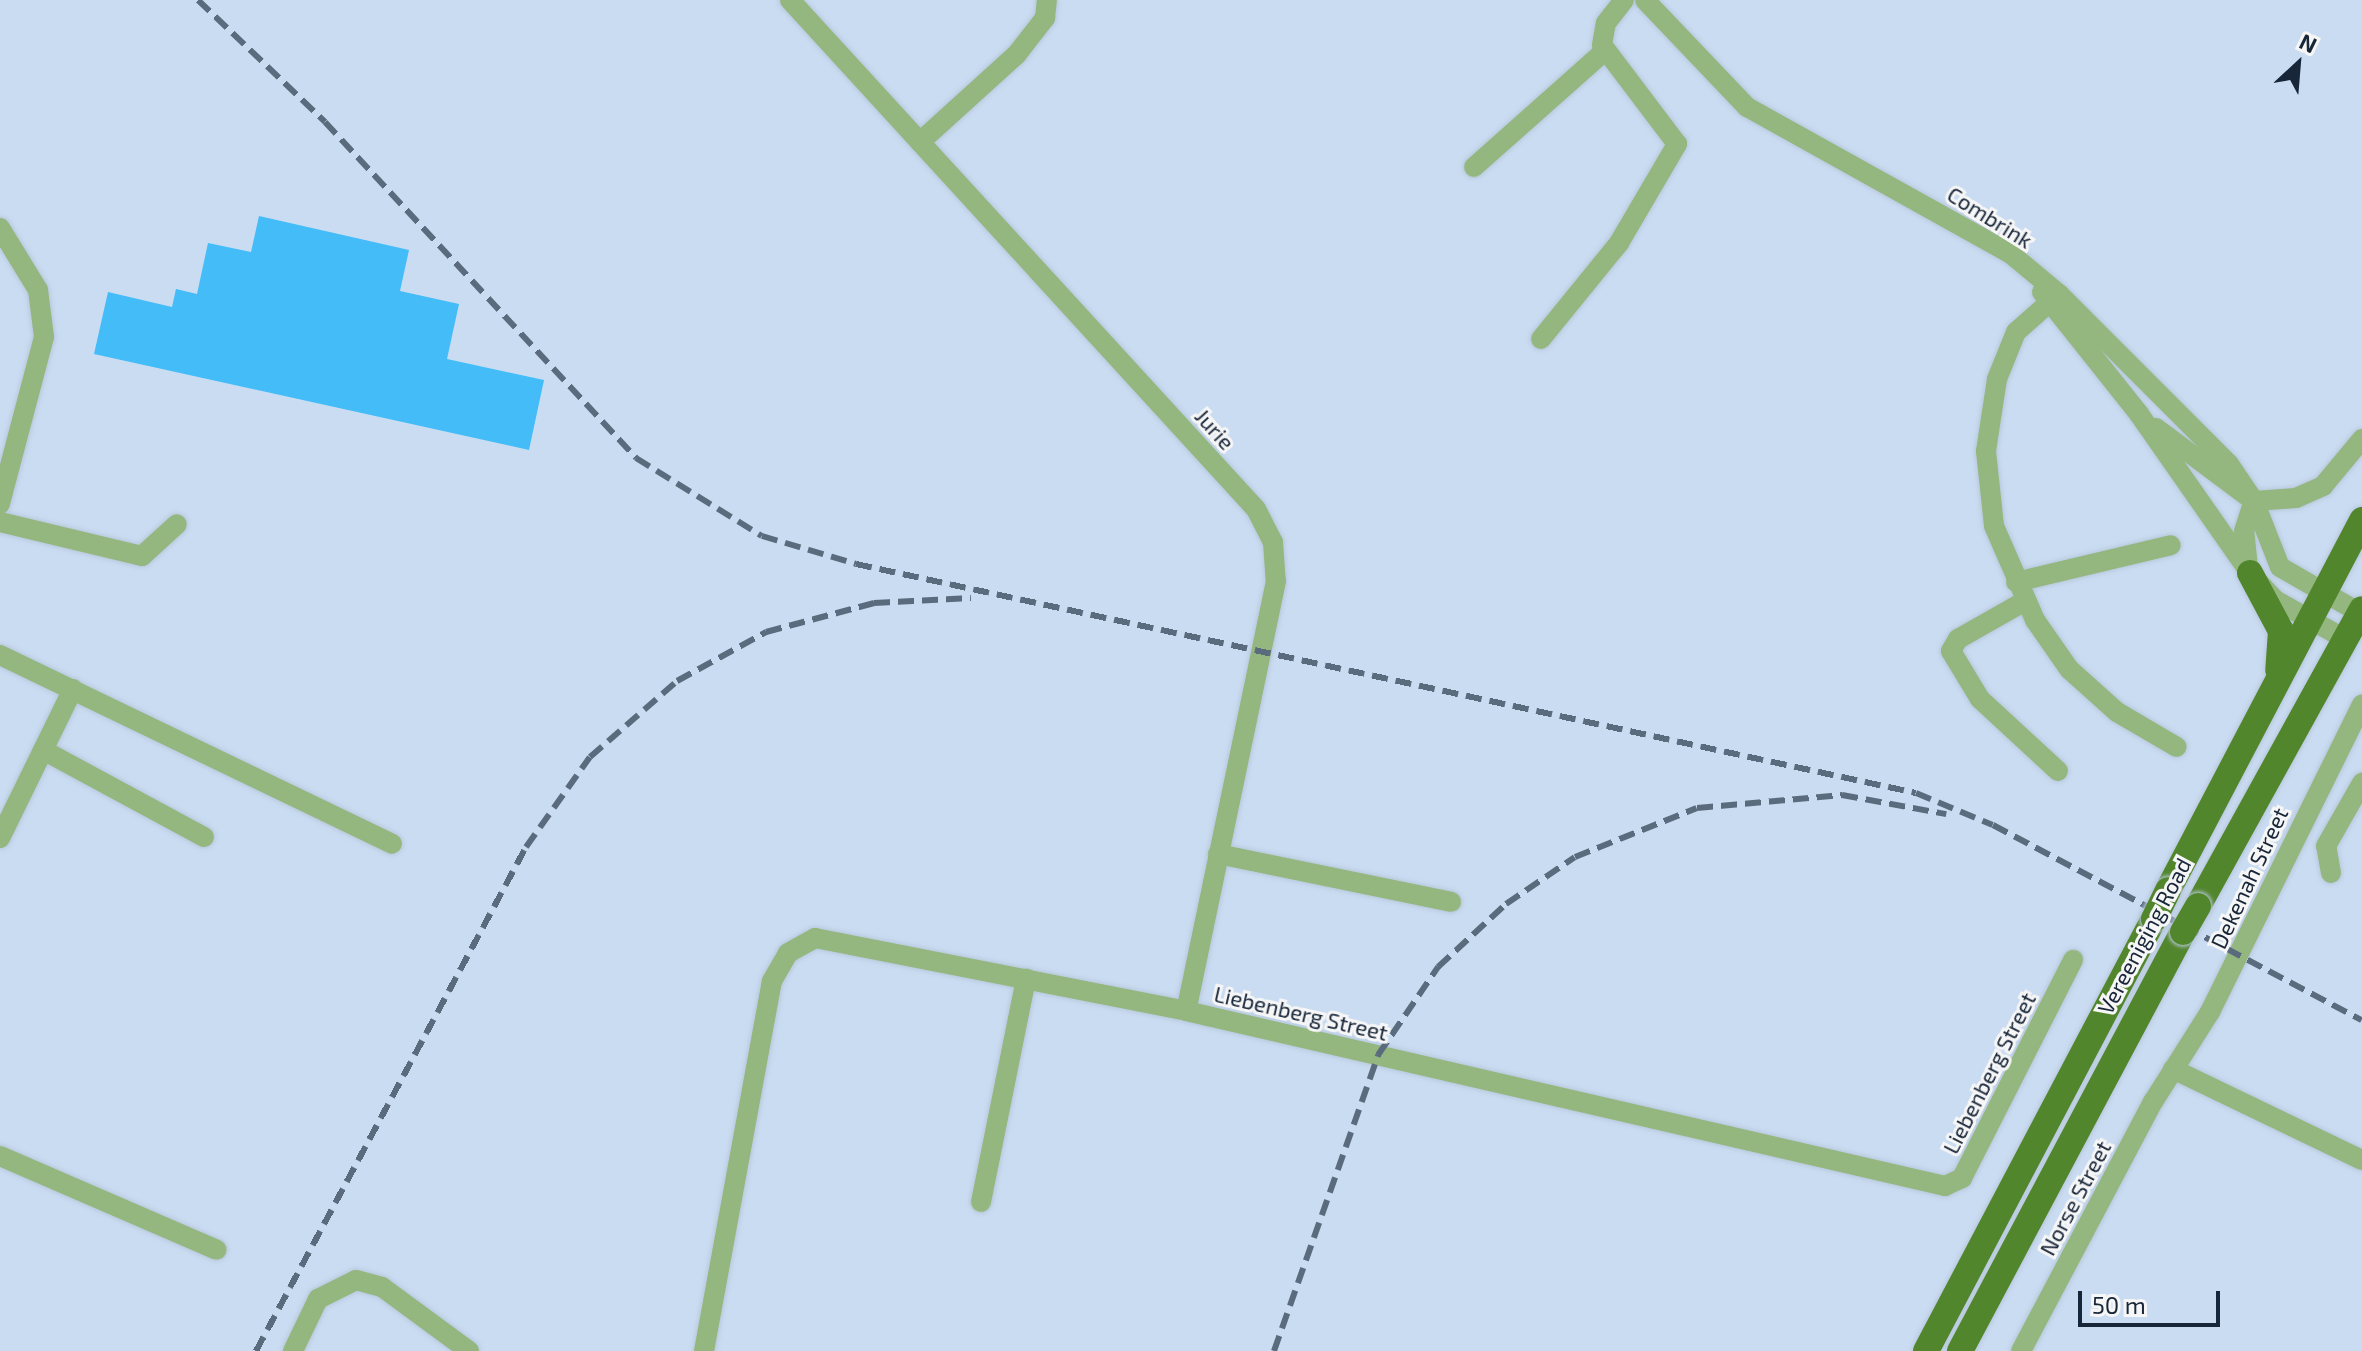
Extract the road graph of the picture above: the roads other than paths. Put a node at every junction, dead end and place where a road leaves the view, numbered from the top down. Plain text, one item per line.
1 (790, 0) edge
2 (1047, 0) edge
3 (1624, 0) edge
4 (1645, 0) edge
5 (1606, 50) junction
6 (920, 142) junction
7 (1474, 167) dead end
8 (0, 228) edge
9 (2053, 298) junction
10 (1541, 339) dead end
11 (2139, 414) junction
12 (2194, 427) junction
13 (2362, 439) edge
14 (2178, 445) junction
15 (2254, 501) junction
16 (0, 504) edge
17 (2362, 520) edge
18 (0, 522) edge
19 (177, 524) dead end
20 (2171, 545) dead end
21 (2250, 573) junction
22 (2021, 592) junction
23 (2323, 594) junction
24 (2361, 611) edge
25 (2310, 621) junction
26 (2347, 640) junction
27 (0, 655) edge
28 (2275, 685) junction
29 (73, 689) junction
30 (2362, 704) edge
31 (2177, 747) dead end
32 (43, 750) junction
33 (2058, 771) dead end
34 (2362, 783) edge
35 (204, 837) dead end
36 (0, 838) edge
37 (392, 844) dead end
38 (1218, 854) junction
39 (2331, 873) dead end
40 (1451, 902) dead end
41 (2073, 960) dead end
42 (1026, 978) junction
43 (1186, 1011) junction
44 (2173, 1069) junction
45 (0, 1156) edge
46 (2362, 1160) edge
47 (981, 1202) dead end
48 (217, 1250) dead end
49 (293, 1351) edge
50 (469, 1351) edge
51 (704, 1351) edge
52 (1926, 1351) edge
53 (1960, 1351) edge
54 (2021, 1351) edge

1 - 6 street, Jurie
2 - 6 street
3 - 5 street
4 - 9 street, Combrink
5 - 7 street
5 - 10 street
6 - 38 street, Jurie
8 - 16 street
9 - 11 street
9 - 12 street
9 - 22 street
11 - 14 street
11 - 21 street
12 - 14 street
12 - 15 street
13 - 15 street
14 - 15 street
15 - 21 street
15 - 23 street
17 - 23 main road, Vereeniging Road
18 - 19 street
20 - 22 street
21 - 25 street
21 - 28 main road
22 - 31 street
22 - 33 street
23 - 24 street
23 - 25 main road, Vereeniging Road
24 - 26 main road, Vereeniging Road
25 - 26 street
25 - 28 main road, Vereeniging Road
26 - 53 main road, Vereeniging Road, bridge
27 - 29 street
28 - 52 main road, Vereeniging Road, bridge
29 - 32 street
29 - 37 street
30 - 44 street, Dekenah Street
32 - 35 street
32 - 36 street
34 - 39 street
38 - 40 street
38 - 43 street, Jurie
41 - 43 street, Liebenberg Street
42 - 43 street, Liebenberg Street
42 - 47 street
42 - 51 street, Liebenberg Street
44 - 46 street
44 - 54 street, Norse Street
45 - 48 street
49 - 50 street

